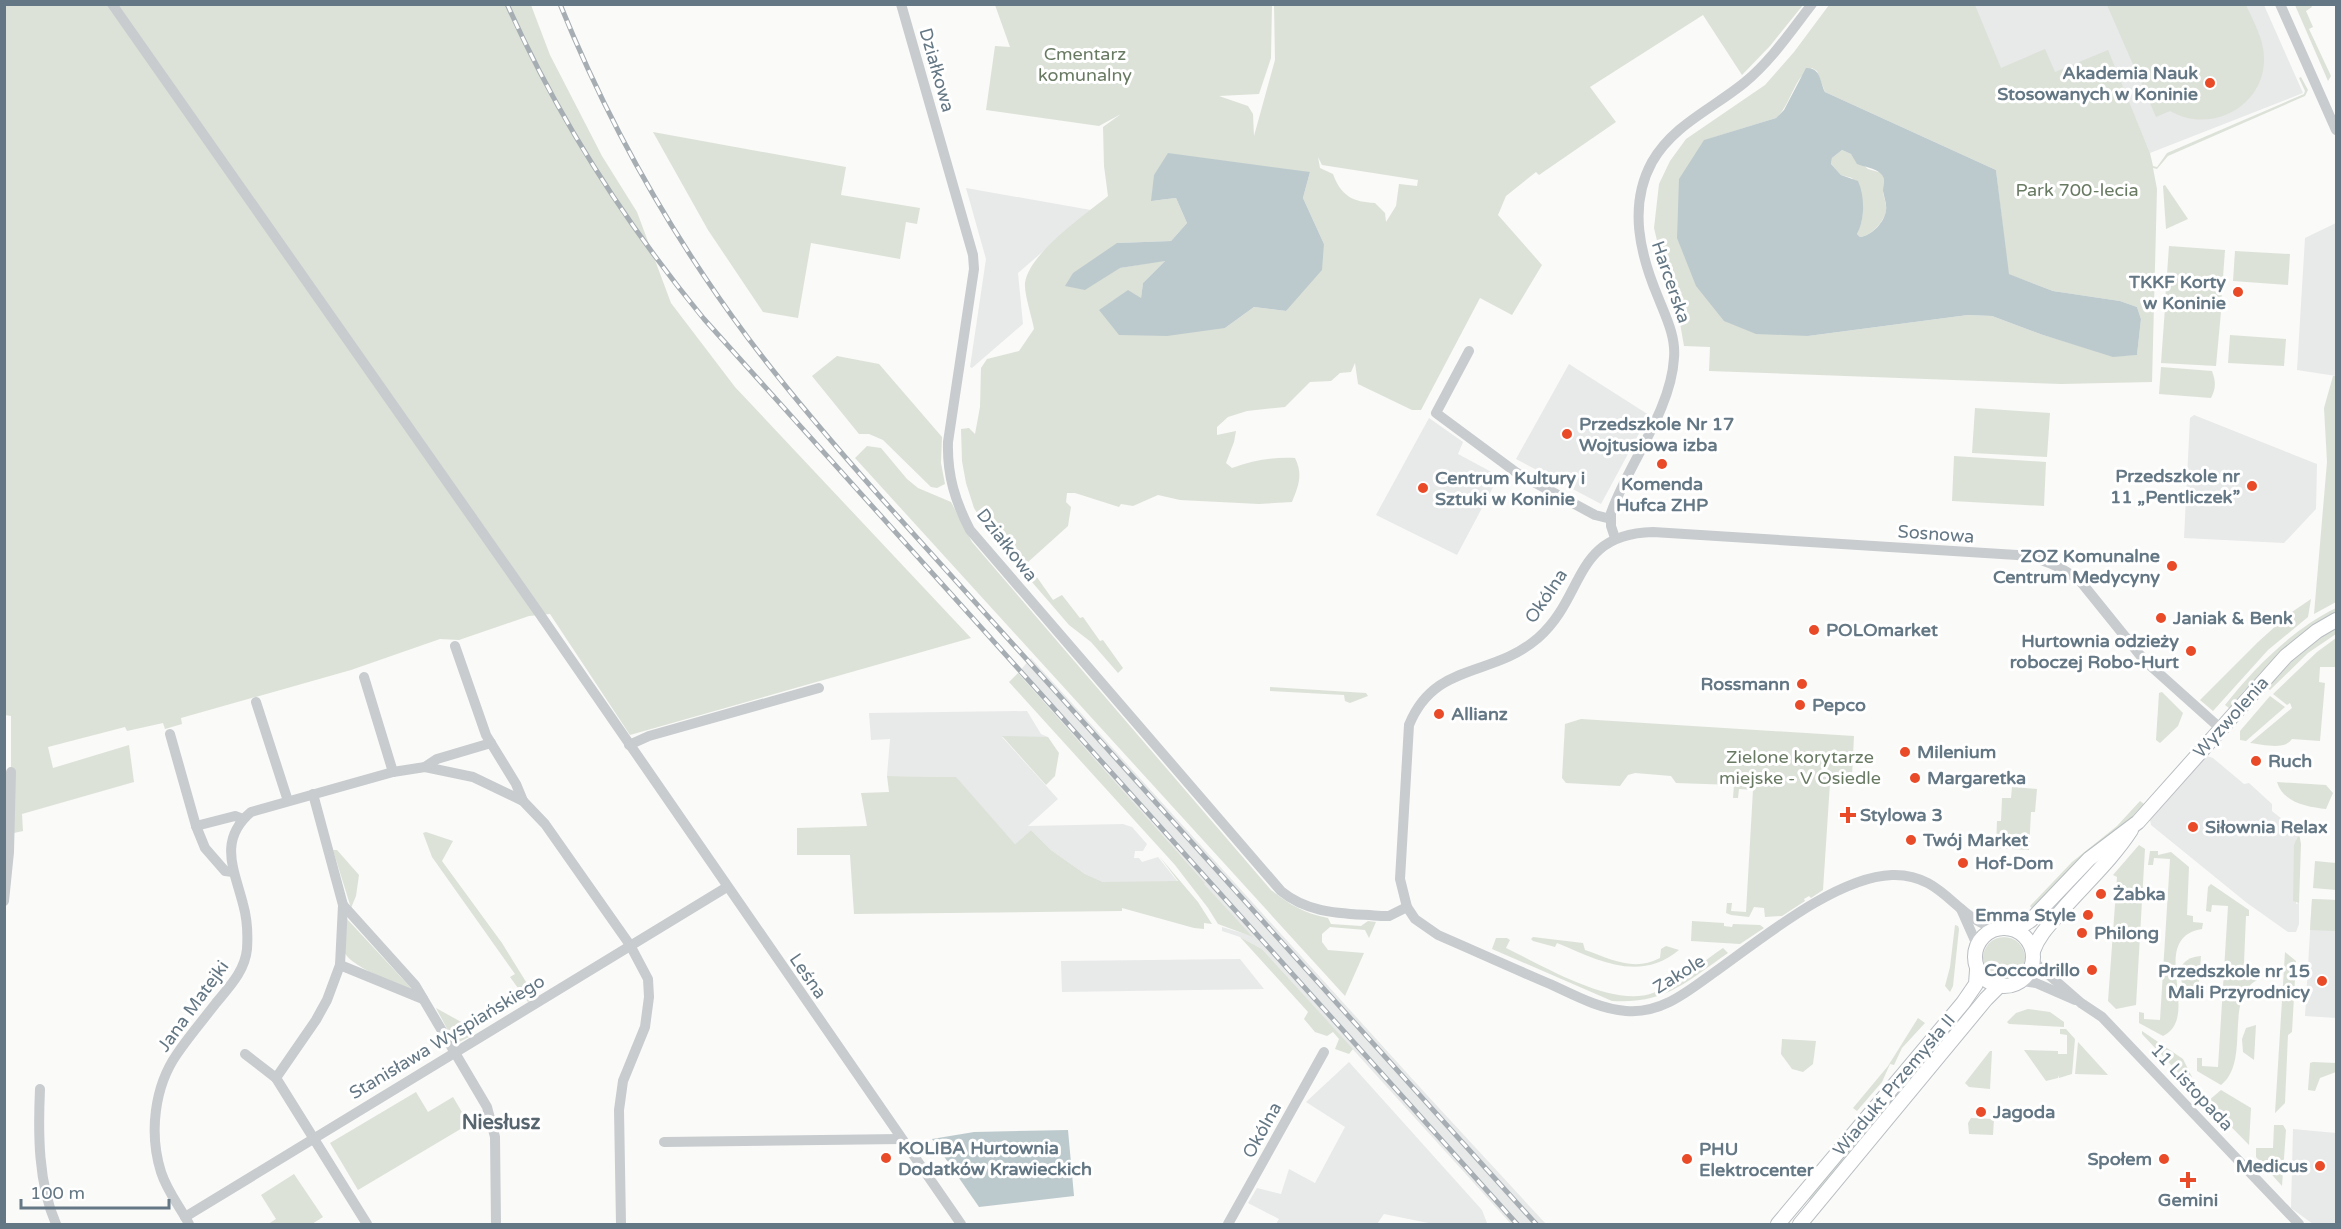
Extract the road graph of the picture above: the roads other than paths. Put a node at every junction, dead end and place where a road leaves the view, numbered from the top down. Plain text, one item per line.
1 (112, 4) edge
2 (901, 4) edge
3 (1812, 4) edge
4 (2280, 4) edge
5 (2337, 130) edge
6 (1469, 351) dead end
7 (1611, 519) junction
8 (1615, 538) junction
9 (2337, 620) edge
10 (455, 646) dead end
11 (364, 677) dead end
12 (819, 688) dead end
13 (256, 702) dead end
14 (2221, 729) junction
15 (170, 734) dead end
16 (491, 743) junction
17 (630, 745) junction
18 (425, 766) junction
19 (11, 772) dead end
20 (393, 772) junction
21 (313, 794) junction
22 (288, 801) junction
23 (523, 801) junction
24 (243, 819) junction
25 (196, 826) junction
26 (2134, 826) junction
27 (7, 852) edge
28 (233, 872) junction
29 (727, 887) junction
30 (4, 901) edge
31 (343, 905) junction
32 (1407, 907) junction
33 (1959, 907) junction
34 (1999, 928) junction
35 (2016, 930) junction
36 (630, 945) junction
37 (1977, 945) junction
38 (2033, 956) junction
39 (340, 965) junction
40 (1977, 970) junction
41 (2022, 981) junction
42 (2000, 986) junction
43 (424, 1000) junction
44 (2081, 1003) junction
45 (455, 1052) junction
46 (1324, 1052) dead end
47 (245, 1054) dead end
48 (276, 1078) junction
49 (40, 1089) dead end
50 (312, 1139) junction
51 (901, 1139) junction
52 (664, 1142) dead end
53 (187, 1220) edge
54 (954, 1222) edge
55 (56, 1224) edge
56 (367, 1224) edge
57 (496, 1224) edge
58 (621, 1224) edge
59 (1228, 1224) edge
60 (1778, 1224) edge
61 (1800, 1224) edge
62 (2299, 1224) edge

1 - 17 street, Leśna
2 - 32 street, Działkowa
3 - 7 street, Harcerska
4 - 5 street
6 - 7 street
7 - 8 street
8 - 14 street, Sosnowa
8 - 32 street, Okólna
9 - 14 main road, Wyzwolenia
10 - 16 street
11 - 20 street
12 - 17 street
13 - 22 street
14 - 26 main road, Wyzwolenia
15 - 25 street
16 - 18 street
16 - 23 street
17 - 29 street, Leśna
18 - 20 street
18 - 23 street
19 - 27 street
20 - 21 street
21 - 22 street
21 - 31 street
22 - 24 street
23 - 36 street
24 - 25 street
24 - 28 street, Jana Matejki
25 - 28 street
26 - 35 main road, Wyzwolenia
26 - 38 main road, Wyzwolenia
27 - 30 street
28 - 53 street, Jana Matejki
29 - 36 street, Stanisława Wyspiańskiego
29 - 51 street, Leśna
31 - 39 street
31 - 43 street
32 - 33 street, Zakole
33 - 34 street, Zakole
33 - 37 street, Zakole
34 - 35 main road
34 - 37 main road
35 - 38 main road
36 - 45 street, Stanisława Wyspiańskiego
36 - 58 street
37 - 40 main road
38 - 41 main road
38 - 44 street, 11 Listopada
39 - 43 street
39 - 48 street
40 - 42 main road
40 - 60 main road, Wiadukt Przemysła II
41 - 42 main road
41 - 44 street, 11 Listopada
42 - 61 main road, Wiadukt Przemysła II
43 - 45 street
44 - 62 street, 11 Listopada
45 - 50 street, Stanisława Wyspiańskiego
45 - 57 street
46 - 59 street, Okólna
47 - 48 street
48 - 50 street
49 - 55 street
50 - 53 street, Stanisława Wyspiańskiego
50 - 56 street
51 - 52 street
51 - 54 street, Leśna

